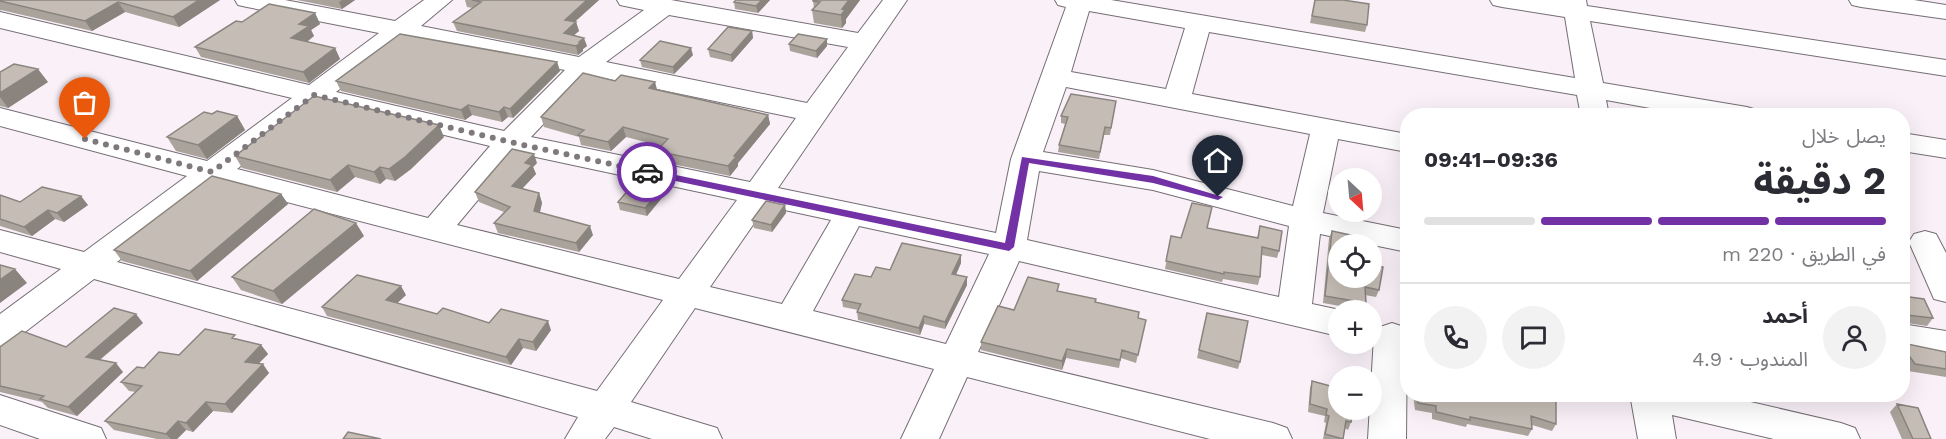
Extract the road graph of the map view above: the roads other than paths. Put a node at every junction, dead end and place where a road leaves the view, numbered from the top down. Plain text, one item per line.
1 (247, 0) edge
2 (440, 0) edge
3 (629, 0) edge
4 (895, 0) edge
5 (1502, 0) edge
6 (1861, 0) edge
7 (1086, 2) edge
8 (666, 6) junction
9 (1575, 6) edge
10 (1946, 12) edge
11 (0, 20) edge
12 (1199, 23) junction
13 (400, 30) junction
14 (865, 42) junction
15 (584, 66) junction
16 (1946, 68) edge
17 (1056, 77) junction
18 (314, 95) junction
19 (1177, 99) junction
20 (1593, 102) edge
21 (1659, 108) edge
22 (814, 114) junction
23 (0, 117) edge
24 (1326, 128) junction
25 (510, 142) junction
26 (1400, 142) edge
27 (1910, 143) edge
28 (1946, 149) edge
29 (1026, 159) junction
30 (212, 172) junction
31 (757, 195) junction
32 (850, 215) junction
33 (1306, 220) junction
34 (435, 231) junction
35 (1400, 240) edge
36 (0, 241) edge
37 (1924, 242) edge
38 (1009, 247) junction
39 (88, 266) junction
40 (1946, 290) edge
41 (686, 294) junction
42 (1294, 313) junction
43 (791, 319) junction
44 (1328, 321) edge
45 (0, 333) edge
46 (1390, 335) edge
47 (1910, 338) edge
48 (1946, 345) edge
49 (957, 359) junction
50 (1650, 402) edge
51 (1680, 402) edge
52 (605, 409) junction
53 (0, 410) edge
54 (1191, 428) edge
55 (87, 439) edge
56 (584, 439) edge
57 (703, 439) edge
58 (920, 439) edge
59 (1274, 439) edge
60 (1387, 439) edge
61 (1657, 439) edge
62 (1841, 439) edge

1 - 13 street
2 - 13 street
3 - 8 street
4 - 14 street
5 - 9 street
6 - 10 street
7 - 12 street
7 - 17 street
8 - 14 street
8 - 15 street
9 - 16 street
9 - 20 street
11 - 18 street
12 - 19 street
12 - 20 street
13 - 15 street
13 - 18 street
14 - 22 street
15 - 22 street
15 - 25 street
17 - 19 street
17 - 29 street
18 - 25 street
18 - 30 street
19 - 24 street
20 - 21 street
22 - 31 street
23 - 30 street
24 - 26 street
24 - 33 street
25 - 31 street
25 - 34 street
27 - 28 street
29 - 33 street
29 - 38 street
30 - 34 street
30 - 39 street
31 - 32 street
31 - 41 street
32 - 38 street
32 - 43 street
33 - 35 street
33 - 42 street
34 - 41 street
36 - 39 street
37 - 40 street
38 - 42 street
38 - 49 street
39 - 45 street
39 - 52 street
41 - 43 street
41 - 52 street
42 - 44 street
43 - 49 street
46 - 60 street
47 - 48 street
49 - 54 street
49 - 58 street
50 - 61 street
51 - 62 street
52 - 56 street
52 - 57 street
53 - 55 street
54 - 59 street

